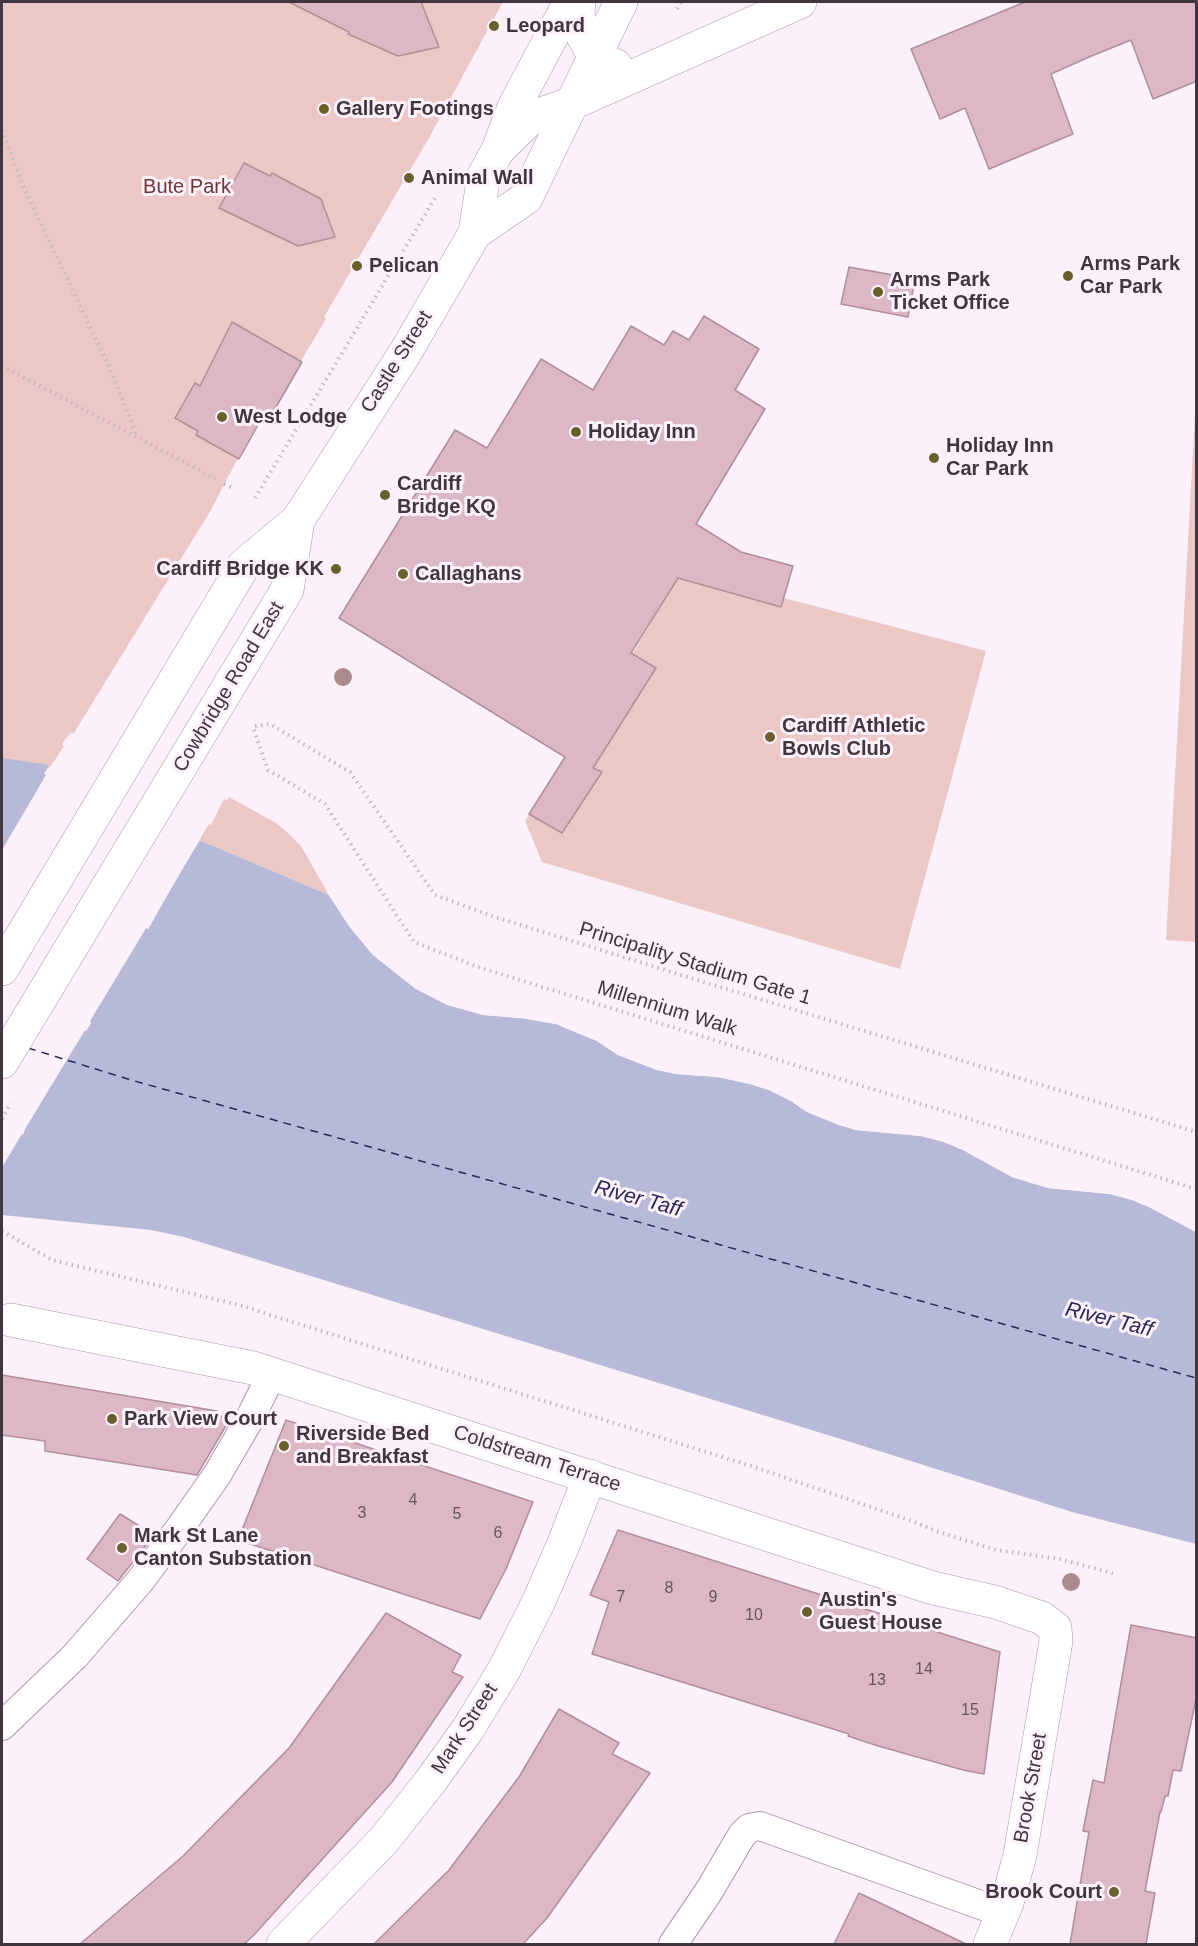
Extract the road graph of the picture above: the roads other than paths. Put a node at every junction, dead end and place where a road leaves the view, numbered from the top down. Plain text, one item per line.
1 (570, 2) edge
2 (579, 2) edge
3 (621, 2) edge
4 (800, 2) edge
5 (595, 57) junction
6 (644, 72) junction
7 (573, 103) junction
8 (498, 150) junction
9 (475, 233) junction
10 (298, 520) junction
11 (2, 969) edge
12 (2, 1062) edge
13 (11, 1320) dead end
14 (272, 1374) junction
15 (590, 1476) junction
16 (1055, 1628) joint
17 (2, 1726) edge
18 (1003, 1913) junction
19 (283, 1944) edge
20 (673, 1944) edge
21 (990, 1944) edge

1 - 8 street, Castle Street
2 - 5 street
3 - 5 street, Castle Street
4 - 6 street
5 - 6 street
5 - 7 street, Castle Street
6 - 7 street
7 - 8 street
7 - 9 street, Castle Street
8 - 9 street, Castle Street
9 - 10 street, Castle Street
10 - 11 street
10 - 12 street, Cowbridge Road East
13 - 14 street, Coldstream Terrace
14 - 15 street, Coldstream Terrace
14 - 17 lane
15 - 16 street, Coldstream Terrace
15 - 19 street, Mark Street
16 - 18 street, Brook Street
18 - 20 lane
18 - 21 street, Brook Street

